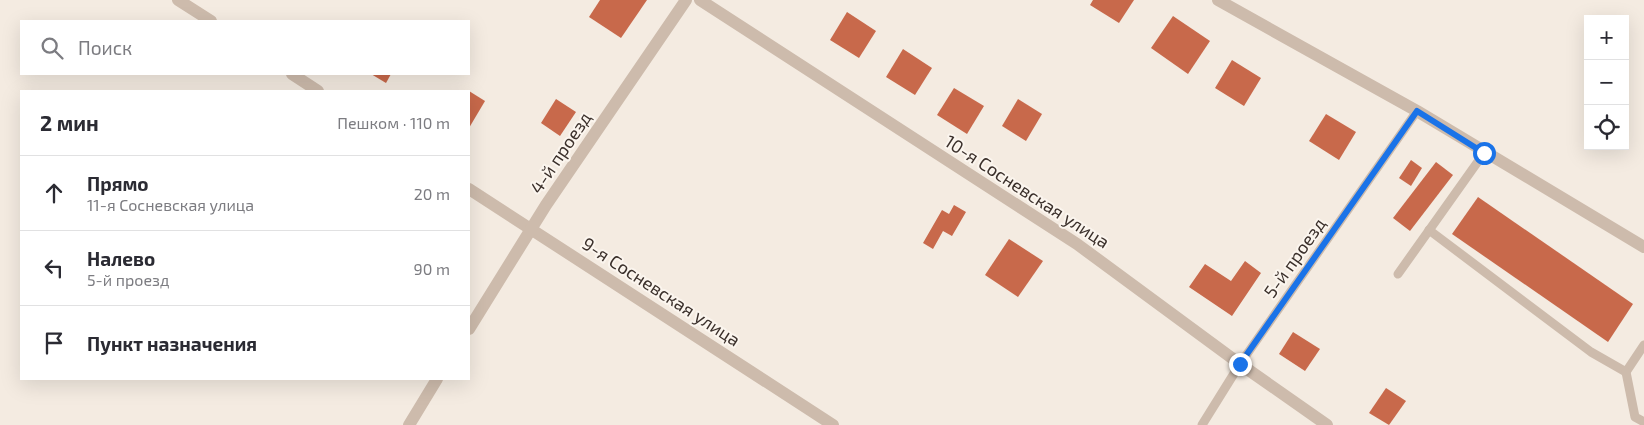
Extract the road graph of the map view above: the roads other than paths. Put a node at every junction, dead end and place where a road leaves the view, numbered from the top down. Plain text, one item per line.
1 (178, 0) edge
2 (686, 0) edge
3 (700, 0) edge
4 (1218, 0) edge
5 (208, 20) edge
6 (294, 75) edge
7 (316, 90) edge
8 (1417, 111) junction
9 (1484, 153) junction
10 (470, 190) edge
11 (531, 229) junction
12 (1430, 230) junction
13 (1644, 247) edge
14 (1398, 274) dead end
15 (470, 327) edge
16 (1644, 345) edge
17 (1240, 364) junction
18 (1626, 372) junction
19 (437, 380) edge
20 (1644, 422) edge
21 (409, 425) edge
22 (833, 425) edge
23 (1202, 425) edge
24 (1327, 425) edge

1 - 5 street
2 - 11 street, 4-й проезд
3 - 17 street, 10-я Сосневская улица
4 - 8 street
6 - 7 street
8 - 9 street
8 - 17 lane, 5-й проезд
9 - 12 lane
9 - 13 street
10 - 11 street, 9-я Сосневская улица
11 - 15 street, 4-й проезд
11 - 22 street, 9-я Сосневская улица
12 - 14 lane
12 - 18 lane
16 - 18 lane
17 - 23 lane, 5-й проезд
17 - 24 street, 10-я Сосневская улица
18 - 20 lane
19 - 21 street

